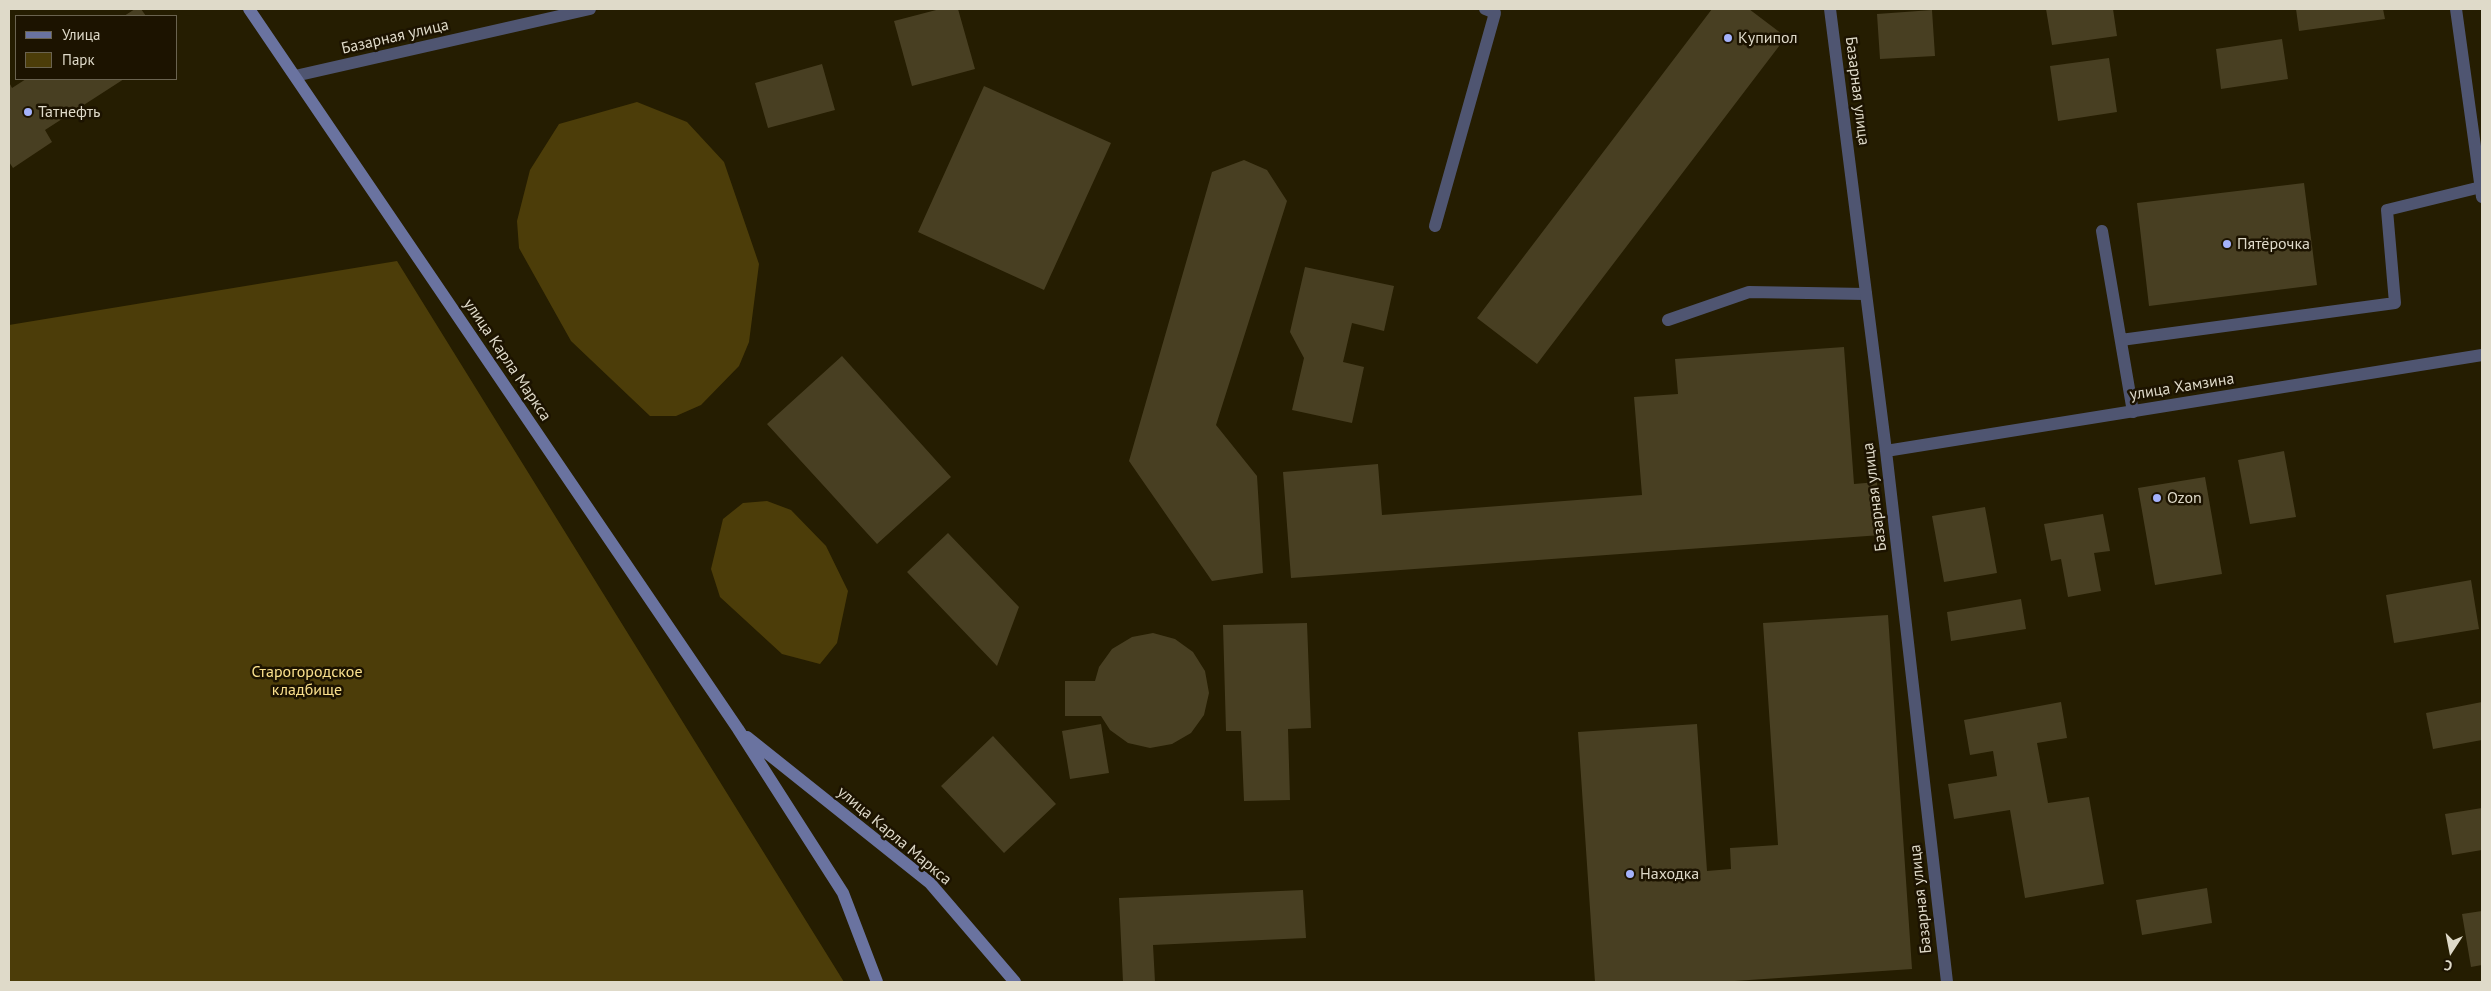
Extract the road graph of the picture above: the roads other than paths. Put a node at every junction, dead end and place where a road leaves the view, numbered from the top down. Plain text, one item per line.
1 (249, 9) edge
2 (586, 9) edge
3 (1485, 9) edge
4 (1830, 9) edge
5 (2456, 9) edge
6 (295, 76) junction
7 (2482, 192) edge
8 (1434, 226) dead end
9 (2102, 231) dead end
10 (1866, 294) junction
11 (1668, 320) dead end
12 (2121, 340) junction
13 (2482, 355) edge
14 (2133, 412) junction
15 (1886, 451) junction
16 (738, 729) junction
17 (877, 982) edge
18 (1015, 982) edge
19 (1947, 982) edge

1 - 6 main road, улица Карла Маркса
2 - 6 street, Базарная улица
3 - 8 street
4 - 10 street, Базарная улица
5 - 7 street
6 - 16 main road, улица Карла Маркса
7 - 12 street
9 - 12 street
10 - 11 street
10 - 15 street, Базарная улица
12 - 14 street
13 - 14 street, улица Хамзина
14 - 15 street, улица Хамзина
15 - 19 street, Базарная улица
16 - 17 main road, улица Карла Маркса
16 - 18 main road, улица Карла Маркса

